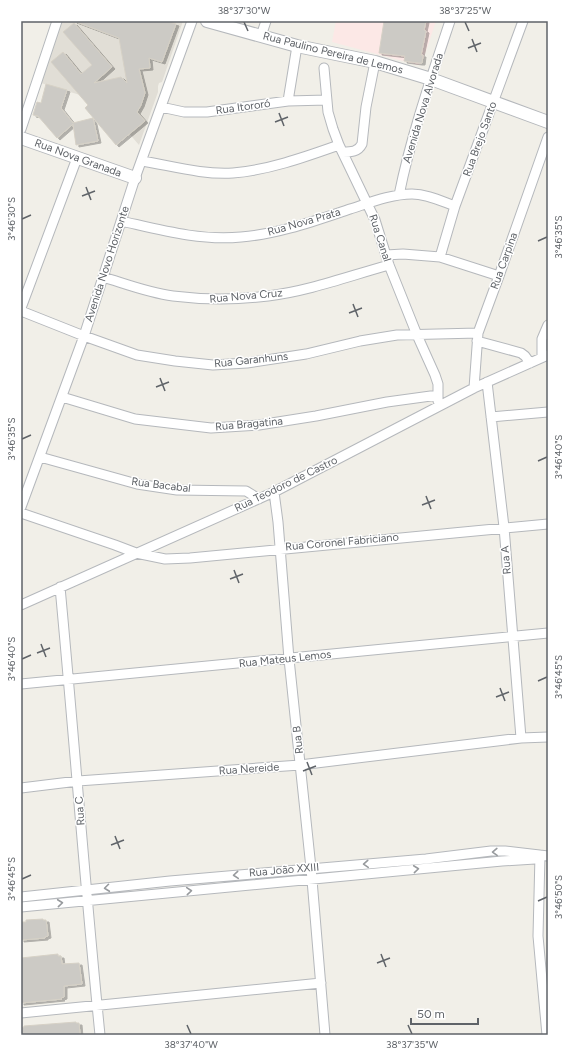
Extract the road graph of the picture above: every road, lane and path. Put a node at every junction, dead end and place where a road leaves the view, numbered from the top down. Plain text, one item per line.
1 (57, 21) edge
2 (192, 21) edge
3 (207, 21) edge
4 (266, 21) edge
5 (450, 21) edge
6 (523, 21) edge
7 (261, 36) junction
8 (297, 46) junction
9 (375, 62) junction
10 (324, 68) dead end
11 (431, 79) junction
12 (327, 100) junction
13 (288, 101) junction
14 (494, 102) junction
15 (161, 107) junction
16 (548, 122) edge
17 (21, 129) edge
18 (548, 137) edge
19 (21, 138) edge
20 (341, 149) junction
21 (77, 158) junction
22 (142, 161) junction
23 (136, 178) junction
24 (399, 195) junction
25 (368, 203) junction
26 (455, 206) junction
27 (121, 221) junction
28 (386, 255) junction
29 (440, 257) junction
30 (389, 265) junction
31 (500, 276) junction
32 (103, 277) junction
33 (21, 310) edge
34 (548, 326) edge
35 (417, 335) junction
36 (84, 336) junction
37 (477, 337) junction
38 (545, 356) edge
39 (530, 363) junction
40 (487, 382) junction
41 (474, 388) junction
42 (438, 395) junction
43 (62, 397) junction
44 (438, 407) junction
45 (548, 412) edge
46 (491, 417) junction
47 (40, 457) junction
48 (274, 492) junction
49 (23, 493) edge
50 (258, 499) junction
51 (21, 507) edge
52 (21, 513) edge
53 (548, 524) edge
54 (504, 527) junction
55 (279, 548) junction
56 (136, 553) junction
57 (60, 587) junction
58 (21, 605) edge
59 (548, 633) edge
60 (512, 636) junction
61 (289, 659) junction
62 (69, 679) junction
63 (21, 684) edge
64 (548, 737) edge
65 (521, 738) junction
66 (300, 765) junction
67 (78, 781) junction
68 (21, 788) edge
69 (544, 857) edge
70 (311, 868) junction
71 (312, 880) junction
72 (86, 890) junction
73 (21, 897) edge
74 (88, 900) junction
75 (21, 907) edge
76 (544, 963) edge
77 (321, 983) junction
78 (97, 1005) junction
79 (21, 1012) edge
80 (547, 1016) edge
81 (100, 1035) edge
82 (325, 1035) edge
83 (548, 1035) edge

1 - 17 street
2 - 15 street, Avenida Novo Horizonte
3 - 7 street, Rua Paulino Pereira de Lemos
4 - 7 street
5 - 11 street, Avenida Nova Alvorada
6 - 14 street, Rua Brejo Santo
7 - 8 street, Rua Paulino Pereira de Lemos
8 - 9 street, Rua Paulino Pereira de Lemos
8 - 13 street
9 - 11 street, Rua Paulino Pereira de Lemos
9 - 20 street
10 - 12 street, Rua Canal
11 - 14 street, Rua Paulino Pereira de Lemos
11 - 24 street, Avenida Nova Alvorada
12 - 13 street, Rua Itororó
12 - 20 street, Rua Canal
13 - 15 street, Rua Itororó
14 - 16 street, Rua Paulino Pereira de Lemos
14 - 26 street, Rua Brejo Santo
15 - 22 street, Avenida Novo Horizonte
18 - 31 street, Rua Carpina
19 - 21 street, Rua Nova Granada
20 - 22 street
20 - 25 street, Rua Canal
21 - 23 street, Rua Nova Granada
21 - 33 street
22 - 23 street, Avenida Novo Horizonte
23 - 27 street, Avenida Novo Horizonte
24 - 25 street, Rua Nova Prata
24 - 26 street, Rua Nova Prata
25 - 27 street, Rua Nova Prata
25 - 28 street, Rua Canal
26 - 29 street, Rua Brejo Santo
27 - 32 street, Avenida Novo Horizonte
28 - 29 street
28 - 30 street, Rua Canal
29 - 31 street
30 - 32 street, Rua Nova Cruz
30 - 35 street, Rua Canal
31 - 37 street, Rua Carpina
32 - 36 street, Avenida Novo Horizonte
33 - 36 street, Rua Garanhuns
34 - 38 street
35 - 36 street, Rua Garanhuns
35 - 37 street, Rua Garanhuns
35 - 42 street, Rua Canal
36 - 43 street, Avenida Novo Horizonte
37 - 39 street, Rua Garanhuns
37 - 41 street, Rua Carpina
38 - 39 street, Rua Teodoro de Castro
39 - 40 street, Rua Teodoro de Castro
40 - 41 street, Rua Teodoro de Castro
40 - 46 street, Rua A
41 - 44 street, Rua Teodoro de Castro
42 - 43 street, Rua Bragatina
42 - 44 street, Rua Canal
43 - 47 street, Avenida Novo Horizonte
44 - 48 street, Rua Teodoro de Castro
45 - 46 street
46 - 54 street, Rua A
47 - 49 street, Avenida Novo Horizonte
47 - 50 street, Rua Bacabal
48 - 50 street, Rua Teodoro de Castro
48 - 55 street, Rua B
49 - 51 street, Avenida Novo Horizonte
50 - 56 street, Rua Teodoro de Castro
52 - 56 street, Rua Coronel Fabriciano
53 - 54 street, Rua Coronel Fabriciano
54 - 55 street, Rua Coronel Fabriciano
54 - 60 street, Rua A
55 - 56 street, Rua Coronel Fabriciano
55 - 61 street, Rua B
56 - 57 street, Rua Teodoro de Castro
57 - 58 street, Rua Teodoro de Castro
57 - 62 street, Rua C
59 - 60 street, Rua Mateus Lemos
60 - 61 street, Rua Mateus Lemos
60 - 65 street, Rua A
61 - 62 street, Rua Mateus Lemos
61 - 66 street, Rua B
62 - 63 street, Rua Mateus Lemos
62 - 67 street, Rua C
64 - 65 street, Rua Nereide
65 - 66 street, Rua Nereide
66 - 67 street, Rua Nereide
66 - 70 street, Rua B
67 - 68 street, Rua Nereide
67 - 72 street, Rua C
69 -> 70 street, Rua João XXIII
71 -> 69 street, Rua João XXIII
69 - 76 street
70 - 71 street, Rua B
70 -> 72 street, Rua João XXIII
74 -> 71 street, Rua João XXIII
71 - 77 street, Rua B
72 - 73 street, Rua João XXIII
72 - 74 street, Rua C
75 -> 74 street, Rua João XXIII
74 - 78 street, Rua C
76 - 80 street
77 - 78 street
77 - 82 street, Rua B
78 - 79 street
78 - 81 street, Rua C
80 - 83 street

